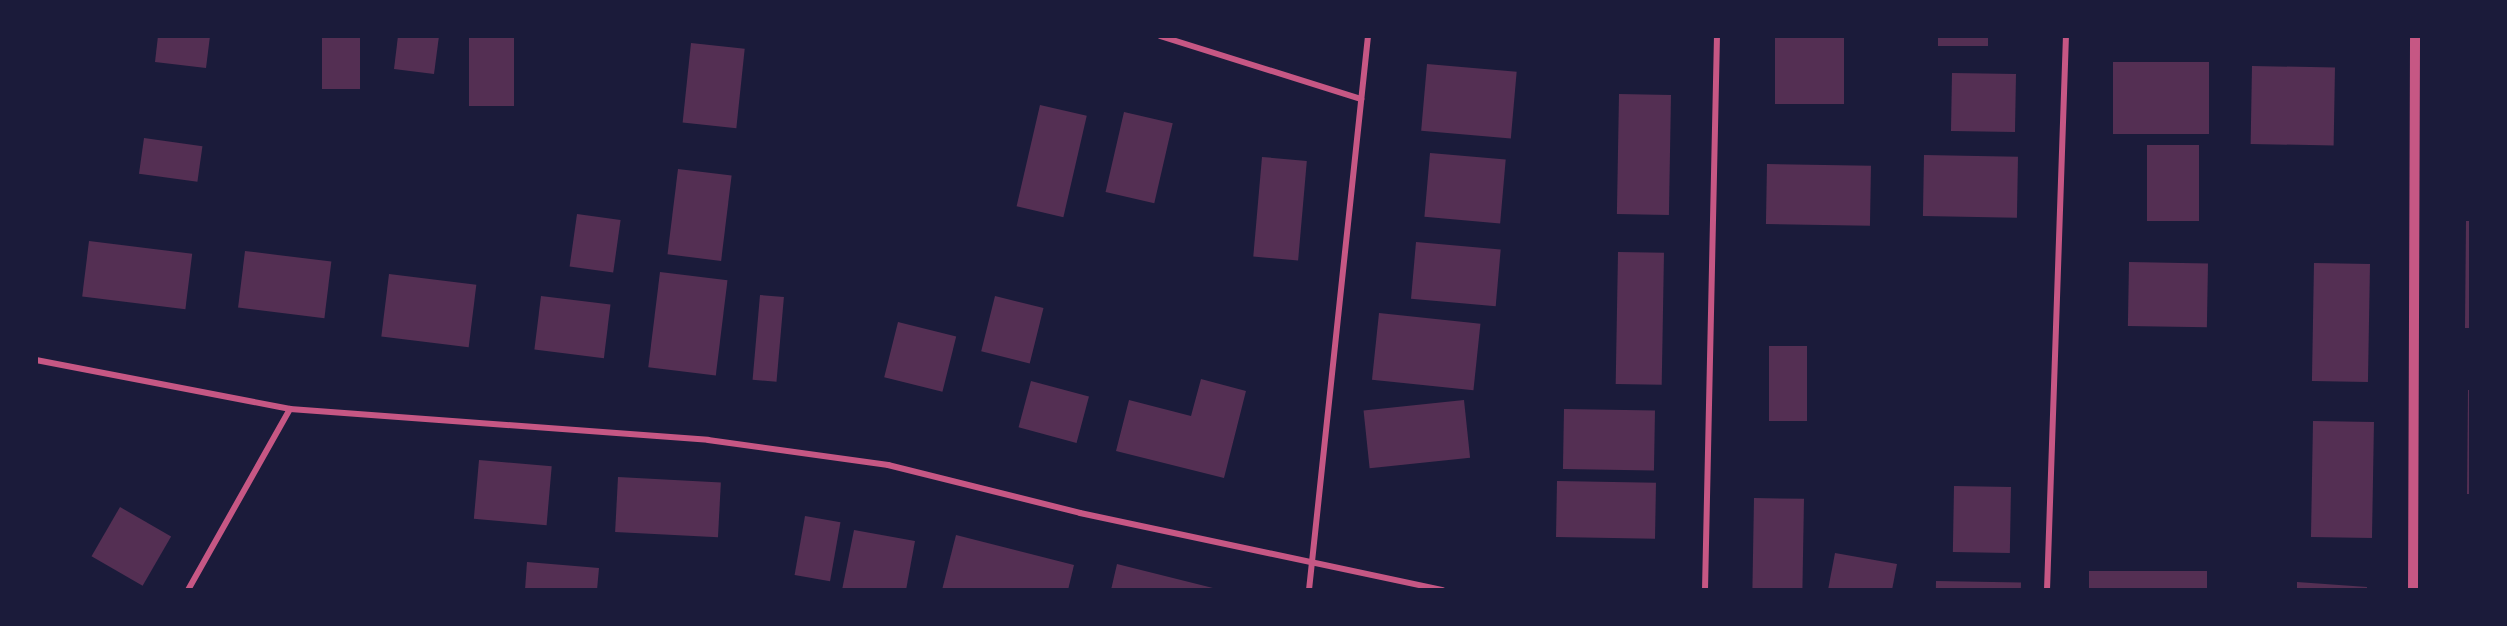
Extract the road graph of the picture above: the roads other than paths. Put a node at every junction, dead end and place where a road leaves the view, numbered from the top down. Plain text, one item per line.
1 (1160, 36) edge
2 (1368, 36) edge
3 (1717, 36) edge
4 (2066, 36) edge
5 (2415, 36) edge
6 (1361, 99) junction
7 (36, 360) edge
8 (290, 409) junction
9 (1314, 565) junction
10 (188, 590) edge
11 (1309, 590) edge
12 (1443, 590) edge
13 (1705, 590) edge
14 (2047, 590) edge
15 (2413, 590) edge

1 - 6 street
2 - 6 street
3 - 13 street
4 - 14 street
5 - 15 street
6 - 9 street
7 - 8 street
8 - 9 street
8 - 10 street
9 - 11 street
9 - 12 street

